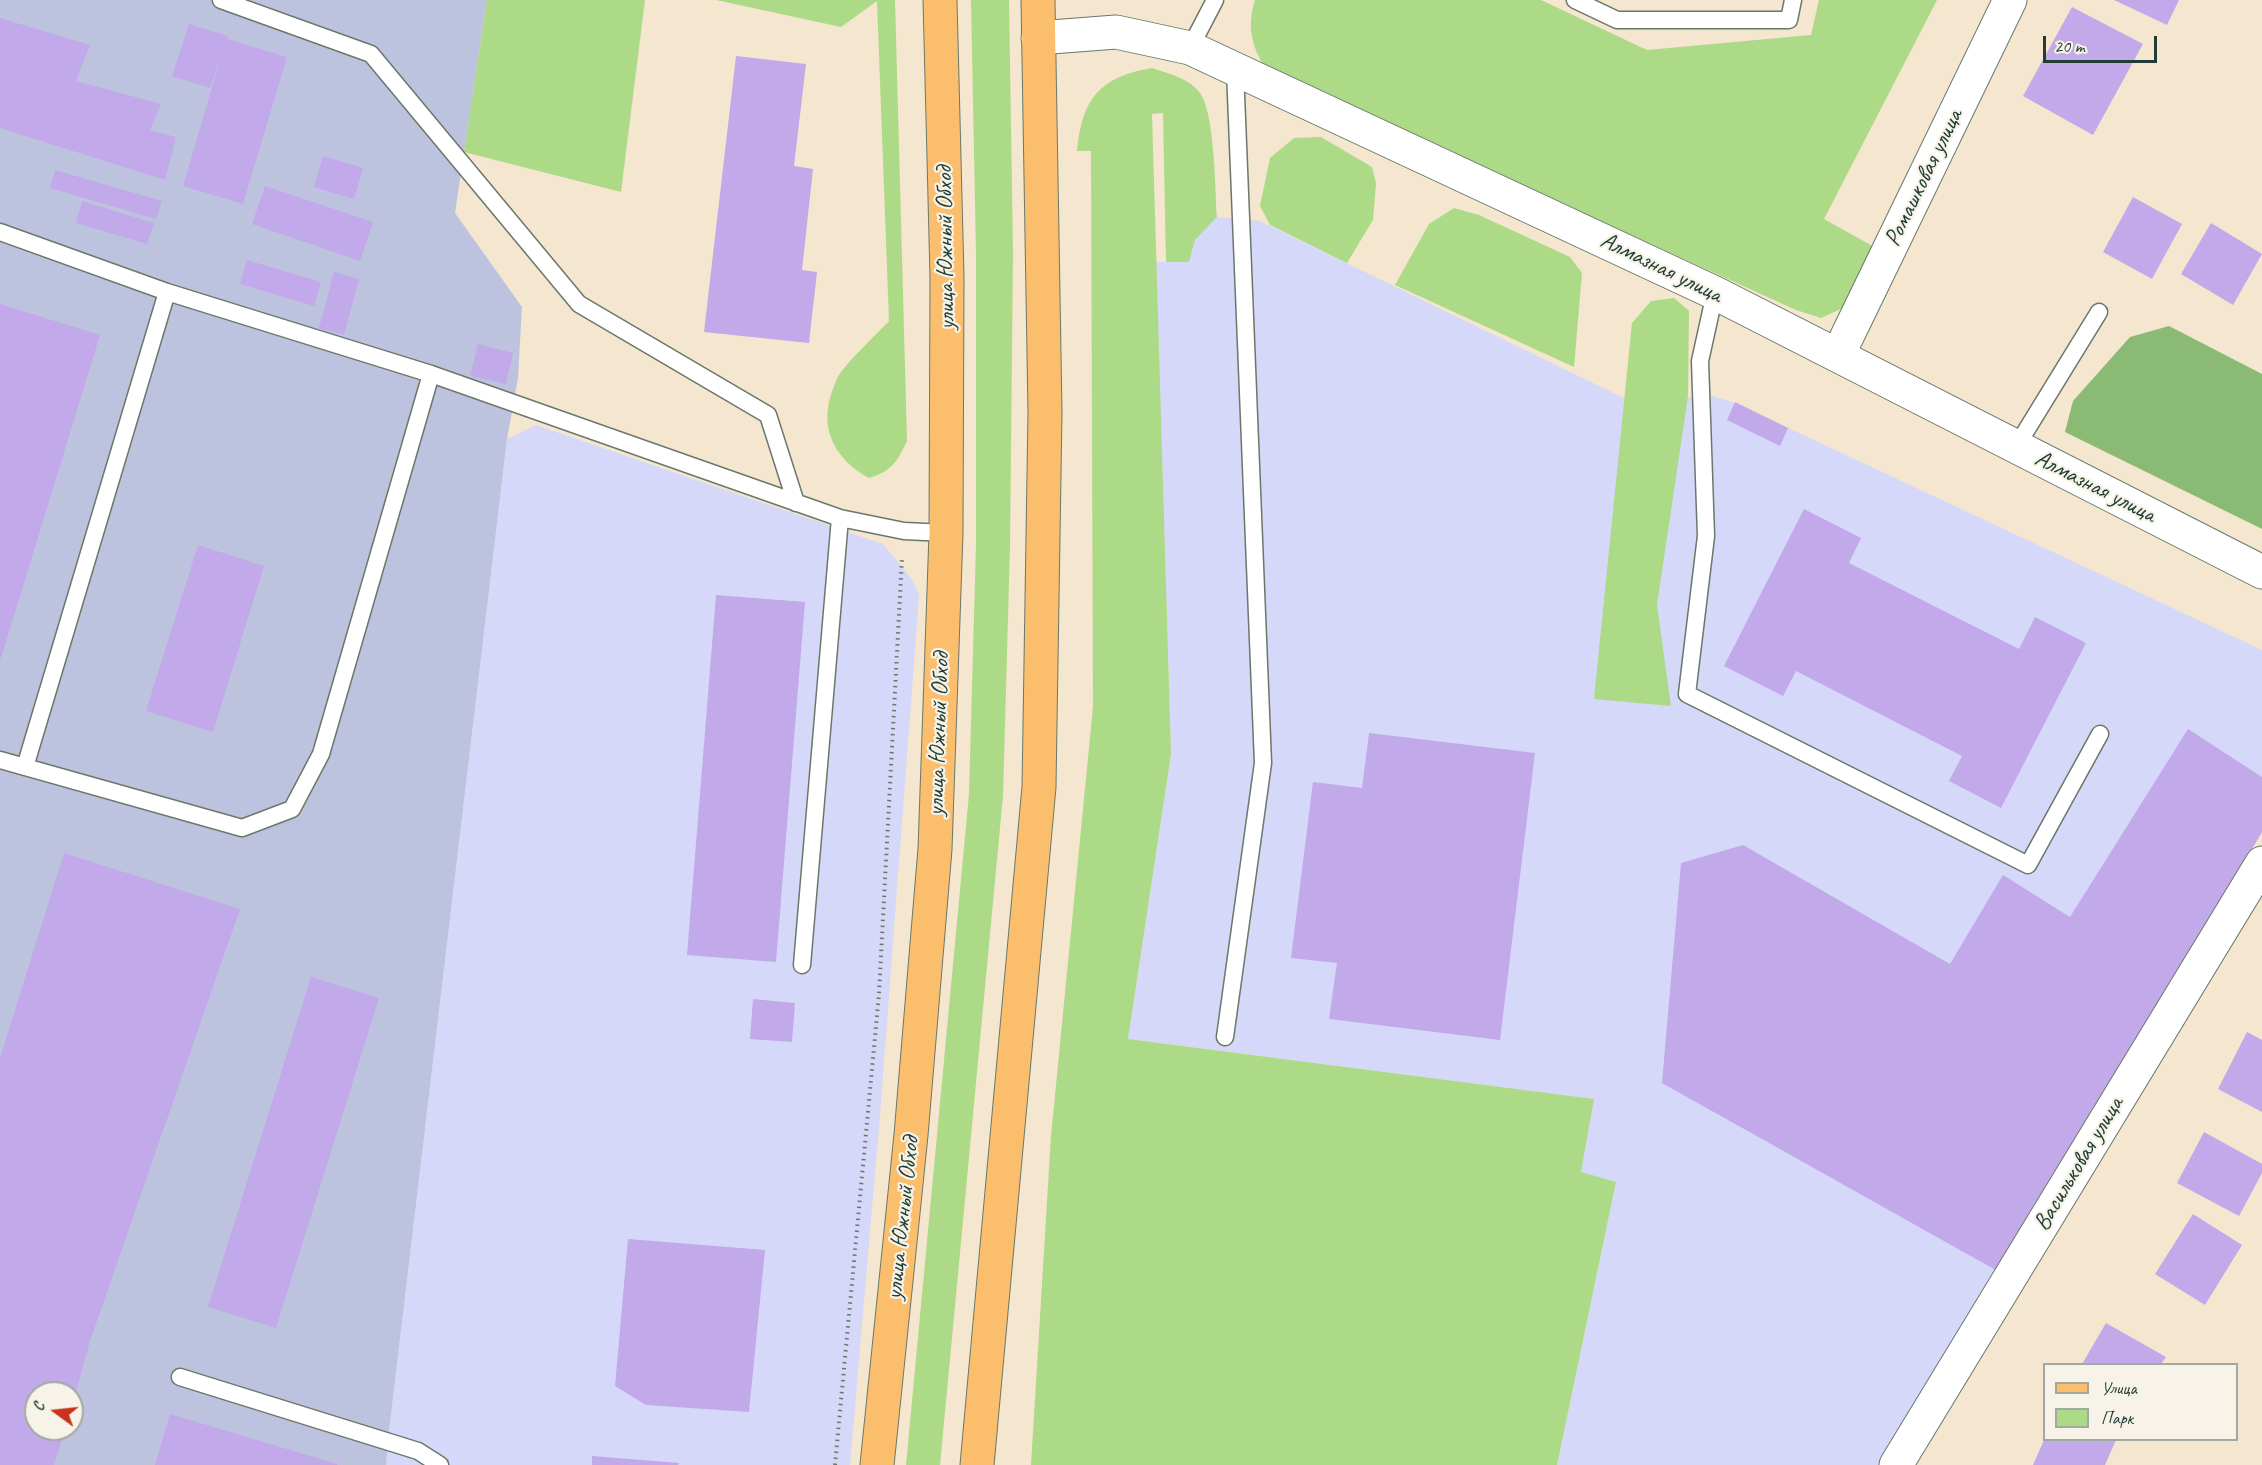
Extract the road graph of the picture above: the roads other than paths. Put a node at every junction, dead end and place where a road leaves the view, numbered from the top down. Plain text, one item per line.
1 (221, 0) edge
2 (940, 0) edge
3 (1038, 0) edge
4 (1215, 0) edge
5 (1575, 0) edge
6 (1793, 0) edge
7 (2010, 0) edge
8 (1038, 38) junction
9 (1190, 48) junction
10 (1235, 70) junction
11 (0, 232) edge
12 (167, 292) junction
13 (1715, 293) junction
14 (2099, 312) dead end
15 (1838, 355) junction
16 (431, 374) junction
17 (2016, 447) junction
18 (796, 503) junction
19 (840, 518) junction
20 (946, 533) junction
21 (2262, 572) edge
22 (2100, 734) dead end
23 (0, 760) edge
24 (25, 767) junction
25 (2262, 863) edge
26 (802, 965) dead end
27 (1225, 1037) dead end
28 (180, 1377) dead end
29 (440, 1465) edge
30 (877, 1465) edge
31 (977, 1465) edge
32 (1896, 1465) edge

1 - 18 lane
2 - 20 main road, улица Южный Обход
3 - 8 main road
4 - 9 lane
5 - 6 lane
7 - 15 street, Ромашковая улица
8 - 9 street, Алмазная улица
8 - 31 main road
9 - 10 street, Алмазная улица
10 - 13 street, Алмазная улица
10 - 27 lane
11 - 12 lane
12 - 16 lane
12 - 24 lane
13 - 15 street, Алмазная улица
13 - 22 lane
14 - 17 lane
15 - 17 street, Алмазная улица
16 - 18 lane
16 - 24 lane
17 - 21 street, Алмазная улица
18 - 19 lane
19 - 20 lane
19 - 26 lane
20 - 30 main road, улица Южный Обход
23 - 24 lane
25 - 32 street, Васильковая улица
28 - 29 lane

